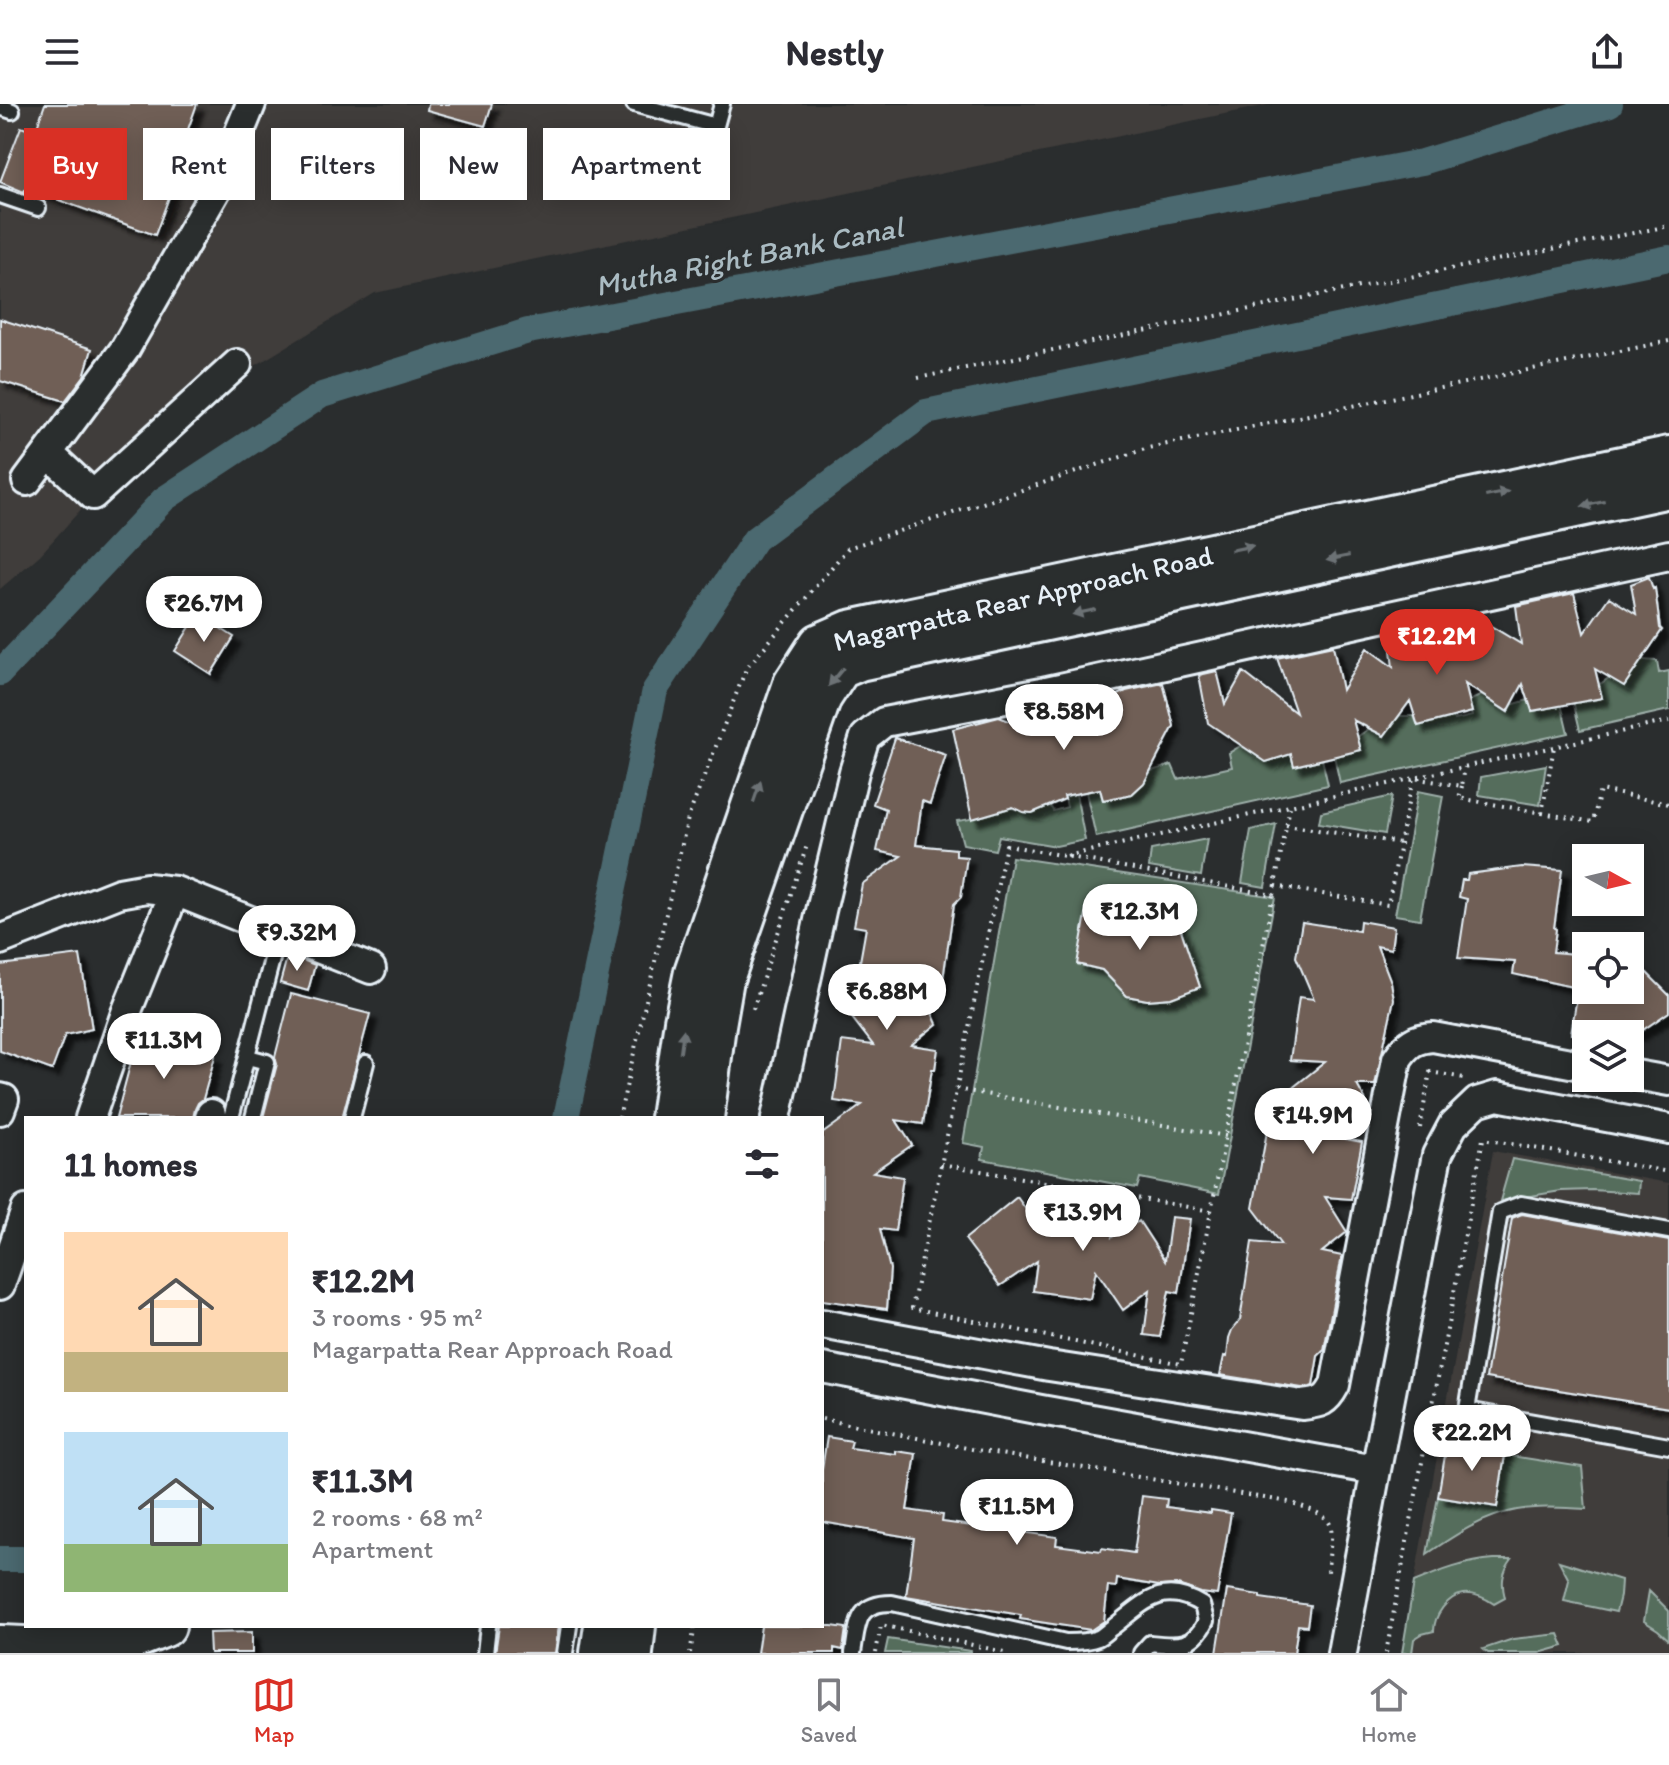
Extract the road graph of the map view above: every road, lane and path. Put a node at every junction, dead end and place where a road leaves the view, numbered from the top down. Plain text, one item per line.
1 (251, 104) edge
2 (634, 104) edge
3 (722, 104) edge
4 (0, 195) edge
5 (38, 208) dead end
6 (1669, 226) edge
7 (237, 364) dead end
8 (918, 378) dead end
9 (48, 453) junction
10 (1669, 457) edge
11 (27, 481) dead end
12 (1669, 487) edge
13 (1669, 555) edge
14 (1669, 721) edge
15 (1554, 747) junction
16 (1465, 767) junction
17 (1413, 778) junction
18 (1462, 786) junction
19 (1669, 804) edge
20 (1290, 806) junction
21 (1542, 813) junction
22 (1286, 825) junction
23 (1400, 843) junction
24 (1065, 857) junction
25 (1275, 886) junction
26 (175, 891) junction
27 (1273, 895) junction
28 (279, 932) junction
29 (0, 940) edge
30 (371, 969) dead end
31 (248, 1057) junction
32 (366, 1063) dead end
33 (1572, 1063) edge
34 (1644, 1077) edge
35 (1475, 1080) dead end
36 (1669, 1081) edge
37 (956, 1089) junction
38 (0, 1098) edge
39 (0, 1110) edge
40 (91, 1116) edge
41 (218, 1116) edge
42 (254, 1116) edge
43 (353, 1116) edge
44 (671, 1116) edge
45 (703, 1116) edge
46 (776, 1116) edge
47 (1669, 1129) edge
48 (1419, 1134) dead end
49 (1226, 1136) junction
50 (941, 1164) junction
51 (1669, 1172) edge
52 (1211, 1211) junction
53 (24, 1216) edge
54 (1669, 1231) edge
55 (0, 1285) edge
56 (824, 1324) edge
57 (1049, 1366) junction
58 (824, 1368) edge
59 (1041, 1410) junction
60 (824, 1419) edge
61 (1669, 1446) edge
62 (1376, 1470) junction
63 (1333, 1537) dead end
64 (160, 1628) edge
65 (488, 1628) edge
66 (569, 1628) edge
67 (605, 1628) edge
68 (635, 1628) edge
69 (695, 1628) edge
70 (0, 1646) edge
71 (485, 1653) edge
72 (565, 1653) edge
73 (601, 1653) edge
74 (632, 1653) edge
75 (690, 1653) edge
76 (853, 1653) edge
77 (876, 1653) edge
78 (1009, 1653) edge
79 (1141, 1653) edge
80 (1342, 1653) edge
81 (1386, 1653) edge

1 - 9 street
2 - 3 lane
4 - 5 lane
6 - 8 path
7 - 9 street
9 - 11 street
44 -> 10 street, Magarpatta Rear Approach Road
12 -> 45 street, Magarpatta Rear Approach Road
13 - 46 street
14 - 15 path
15 - 16 path
15 - 21 path
16 - 17 path
16 - 18 path
17 - 18 path
17 - 20 path
17 - 23 path
18 - 21 path
19 - 21 path
20 - 22 path
20 - 24 path
22 - 23 path
22 - 25 path
23 - 25 path
24 - 27 path
24 - 37 path
25 - 27 path
26 - 28 street
26 - 29 street
26 - 40 street
27 - 49 path
28 - 30 street
28 - 31 lane
31 - 41 lane
31 - 42 lane
32 - 43 lane
33 - 57 street
34 - 36 street
35 - 48 path
37 - 49 path
37 - 50 path
38 - 39 street
47 - 62 street
49 - 52 path
50 - 52 path
50 - 52 path
51 - 81 path
53 - 55 street
54 - 61 lane
56 - 57 street
57 - 59 street
58 - 59 street
59 - 62 street
60 - 63 path
62 - 80 street
64 - 70 street
65 - 71 lane
66 - 72 lane
67 - 73 street
68 - 74 street
69 - 75 path
76 - 79 lane
77 - 78 path

